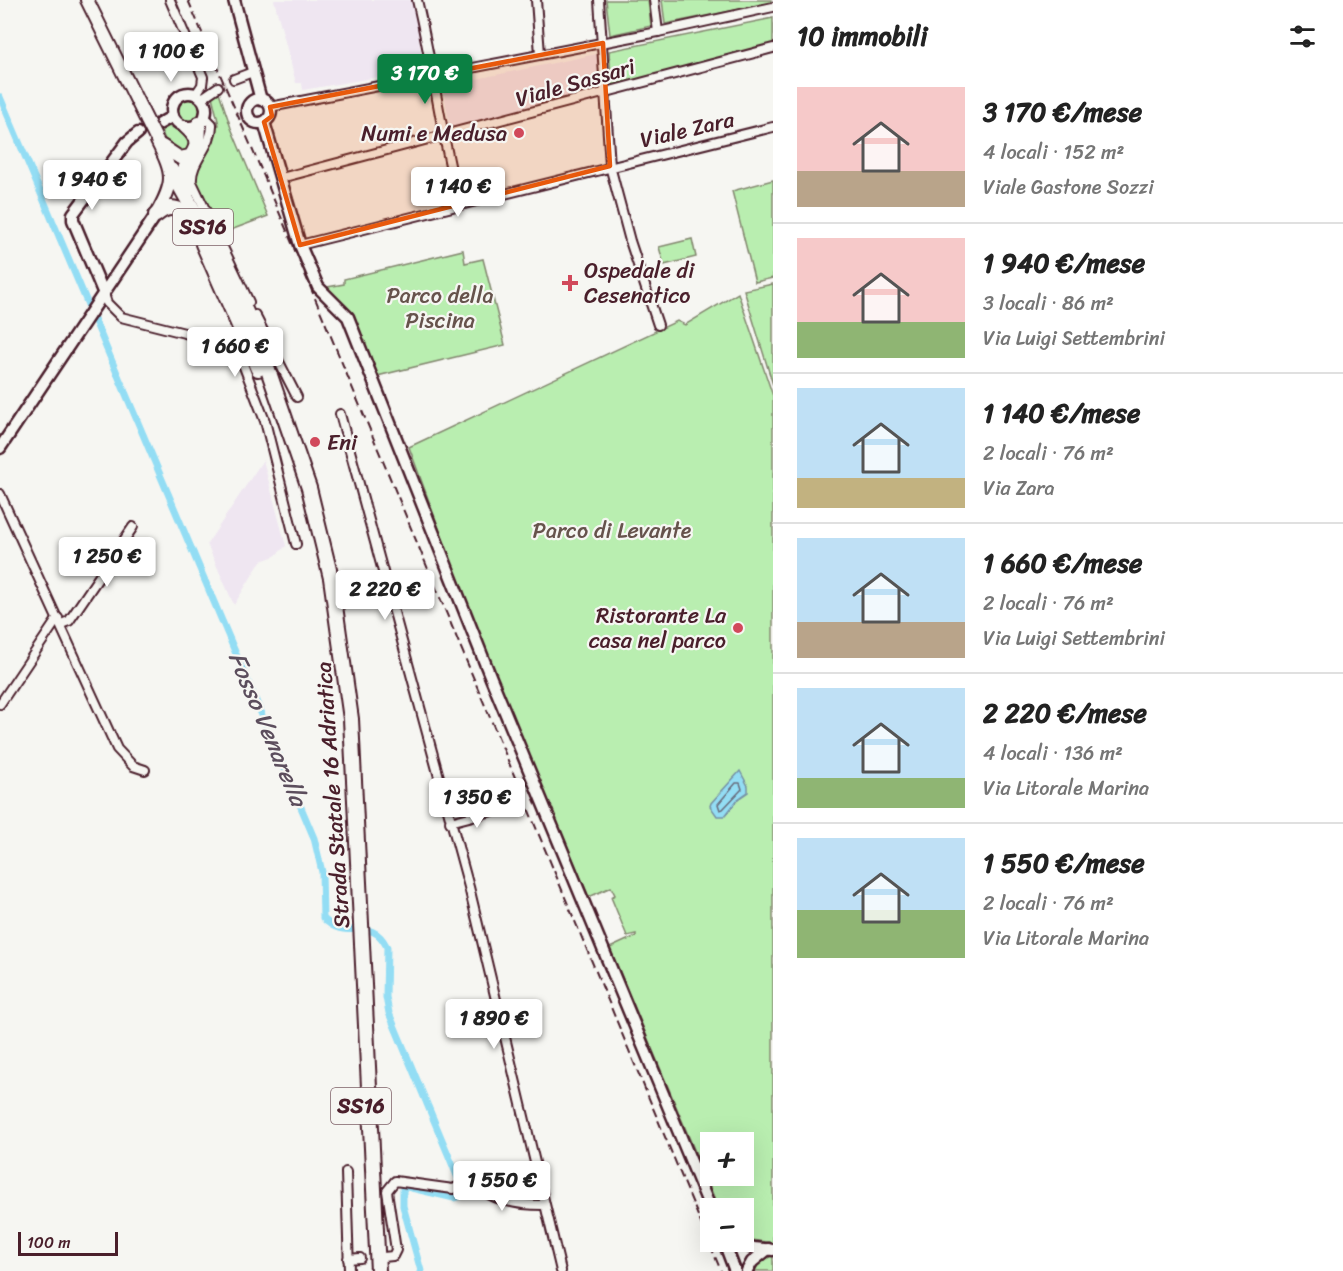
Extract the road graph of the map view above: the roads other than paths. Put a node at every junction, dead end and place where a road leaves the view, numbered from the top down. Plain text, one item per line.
1 (87, 0) edge
2 (170, 0) edge
3 (234, 0) edge
4 (417, 0) edge
5 (536, 0) edge
6 (600, 0) edge
7 (654, 0) edge
8 (773, 7) edge
9 (658, 32) junction
10 (244, 38) junction
11 (603, 43) junction
12 (773, 48) edge
13 (540, 54) junction
14 (250, 73) junction
15 (435, 76) junction
16 (234, 79) tunnel mouth
17 (218, 87) tunnel mouth
18 (606, 92) junction
19 (199, 96) junction
20 (262, 102) junction
21 (173, 116) junction
22 (264, 122) junction
23 (153, 123) junction
24 (196, 123) junction
25 (773, 127) edge
26 (138, 133) dead end
27 (442, 136) junction
28 (156, 139) junction
29 (610, 166) junction
30 (171, 170) junction
31 (281, 178) junction
32 (459, 205) junction
33 (156, 215) junction
34 (199, 227) junction
35 (300, 244) junction
36 (103, 296) junction
37 (658, 325) dead end
38 (297, 397) dead end
39 (340, 414) dead end
40 (0, 448) edge
41 (0, 494) edge
42 (133, 527) dead end
43 (296, 544) dead end
44 (59, 621) junction
45 (0, 704) edge
46 (145, 770) dead end
47 (496, 810) dead end
48 (450, 822) junction
49 (358, 940) junction
50 (346, 1172) dead end
51 (706, 1198) edge
52 (543, 1205) junction
53 (754, 1247) edge
54 (770, 1250) edge
55 (728, 1252) edge
56 (734, 1252) edge
57 (383, 1257) dead end
58 (360, 1258) dead end
59 (348, 1259) junction
60 (730, 1259) junction
61 (749, 1266) edge
62 (349, 1271) edge
63 (369, 1271) edge
64 (378, 1271) edge
65 (561, 1271) edge
66 (735, 1271) edge

1 - 23 main road, Strada Statale 16 Adriatica / SS16
2 - 19 street
3 - 10 street
4 - 15 street
5 - 13 street
6 - 11 street
7 - 9 street
8 - 9 street
9 - 11 street
10 - 14 street
10 - 20 street
11 - 13 street
11 - 18 street
12 - 18 street, Viale Sassari
13 - 15 street
14 - 16 street
14 - 20 street
15 - 20 street
15 - 27 street
17 - 19 street
18 - 27 street, Viale Sassari
18 - 29 street
19 - 21 street
19 - 24 street
20 - 22 street
20 - 22 street
21 - 23 street
21 - 24 street
22 - 31 street
23 - 28 main road, Strada Statale 16 Adriatica / SS16, bridge
24 - 28 main road
24 - 34 highway
24 - 38 street
25 - 29 street, Viale Zara
26 - 36 street
27 - 31 street, Viale Sassari
27 - 32 street
28 - 30 main road, Strada Statale 16 Adriatica / SS16
29 - 32 street, Viale Zara
29 - 37 street
30 - 33 main road
30 - 34 highway, Strada Statale 16 Adriatica / SS16
31 - 35 street
32 - 35 street, Viale Zara
33 - 34 highway
33 - 36 street
34 - 49 highway, Strada Statale 16 Adriatica / SS16
35 - 51 street
36 - 40 street
36 - 43 street
39 - 48 street
41 - 44 street
42 - 44 street
44 - 45 street
44 - 46 street
47 - 48 street
48 - 52 street
49 - 63 highway, Strada Statale 16 Adriatica / SS16
49 - 64 highway, Strada Statale 16 Adriatica / SS16
50 - 59 street
52 - 57 street
52 - 65 street
53 - 54 street
54 - 61 street
55 - 60 street
56 - 60 street
58 - 59 street
59 - 62 street
60 - 61 street
60 - 66 street

